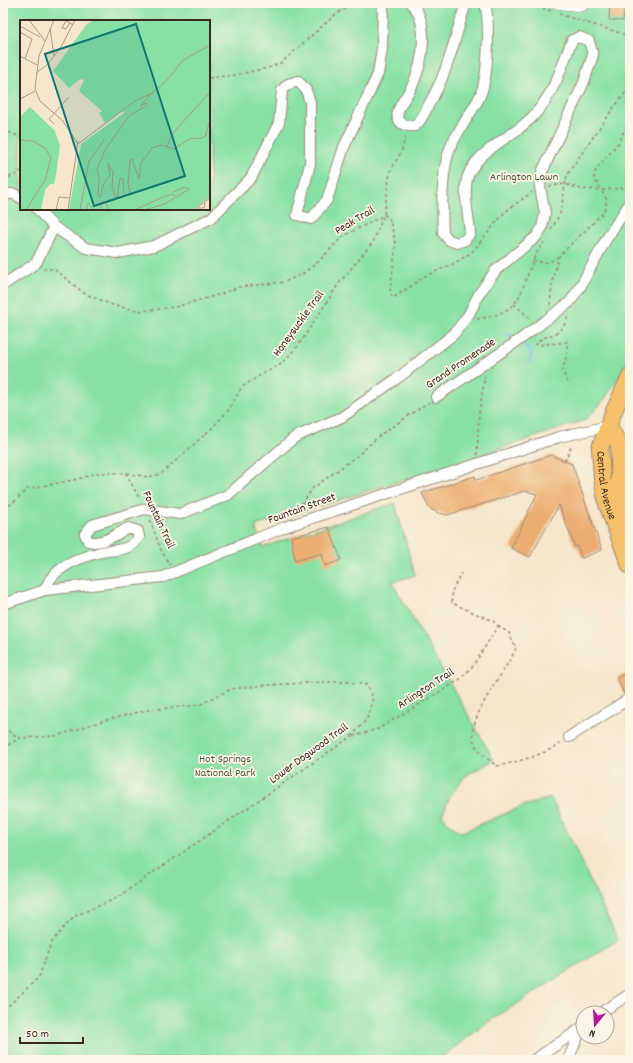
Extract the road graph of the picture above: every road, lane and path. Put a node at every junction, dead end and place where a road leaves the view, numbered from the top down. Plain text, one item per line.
1 (354, 3) edge
2 (383, 3) edge
3 (411, 3) edge
4 (466, 3) edge
5 (485, 3) edge
6 (525, 3) edge
7 (554, 3) edge
8 (587, 3) edge
9 (630, 36) edge
10 (210, 78) edge
11 (630, 87) edge
12 (630, 118) edge
13 (408, 127) junction
14 (3, 130) edge
15 (20, 137) edge
16 (20, 172) edge
17 (3, 179) edge
18 (564, 184) junction
19 (540, 187) junction
20 (630, 187) edge
21 (603, 190) junction
22 (3, 194) edge
23 (20, 197) edge
24 (630, 203) edge
25 (38, 210) edge
26 (384, 215) junction
27 (54, 226) junction
28 (551, 232) dead end
29 (548, 238) dead end
30 (559, 256) junction
31 (533, 260) junction
32 (37, 272) dead end
33 (3, 285) edge
34 (570, 302) junction
35 (514, 304) junction
36 (469, 314) junction
37 (555, 315) junction
38 (538, 327) junction
39 (491, 359) junction
40 (630, 378) edge
41 (568, 382) dead end
42 (436, 397) joint
43 (609, 426) junction
44 (571, 447) dead end
45 (565, 461) dead end
46 (477, 463) junction
47 (126, 473) junction
48 (3, 507) edge
49 (145, 509) junction
50 (285, 528) junction
51 (630, 534) edge
52 (630, 566) edge
53 (175, 573) junction
54 (461, 573) dead end
55 (45, 590) junction
56 (3, 604) edge
57 (498, 626) junction
58 (630, 698) edge
59 (3, 728) edge
60 (352, 736) junction
61 (569, 737) joint
62 (20, 738) junction
63 (3, 748) edge
64 (630, 994) edge
65 (613, 1005) edge
66 (3, 1011) edge
67 (575, 1033) edge
68 (575, 1044) edge
69 (534, 1060) edge
70 (568, 1060) edge

1 - 10 path
2 - 27 street
3 - 13 street
4 - 13 street
5 - 19 street
6 - 9 path
7 - 8 lane
11 - 18 path
12 - 21 path
13 - 26 path, Honeysuckle Trail
14 - 15 path
16 - 17 path
18 - 19 path, Peak Trail
18 - 21 path, Peak Trail
18 - 28 path
19 - 26 path, Peak Trail
19 - 36 street
20 - 21 path, Peak Trail
21 - 30 path
22 - 23 street
24 - 34 street, Grand Promenade
25 - 27 street
26 - 32 path, Peak Trail
26 - 47 path, Honeysuckle Trail
27 - 33 street
29 - 31 path
30 - 31 path
30 - 37 path
31 - 35 path
34 - 37 street, Grand Promenade
34 - 41 path
35 - 36 path
35 - 38 path
36 - 49 street
37 - 38 street, Grand Promenade
38 - 39 street, Grand Promenade
39 - 42 street, Grand Promenade
39 - 46 path
40 - 43 main road, Central Avenue
42 - 50 path, Grand Promenade
43 - 46 street, Fountain Street
43 - 51 main road, Central Avenue
43 - 52 main road, Central Avenue
44 - 45 path
46 - 50 street, Fountain Street
47 - 48 path, Honeysuckle Trail
47 - 49 path, Fountain Trail
49 - 53 path, Fountain Trail
49 - 55 street
50 - 53 street, Fountain Street
53 - 55 street, Fountain Street
54 - 57 path
55 - 56 street, Fountain Street
57 - 60 path, Arlington Trail
57 - 61 path
58 - 61 street
59 - 62 path
60 - 62 path, Lower Dogwood Trail
60 - 66 path, Lower Dogwood Trail
62 - 63 path, Lower Dogwood Trail
64 - 65 street
67 - 69 street
68 - 70 street

